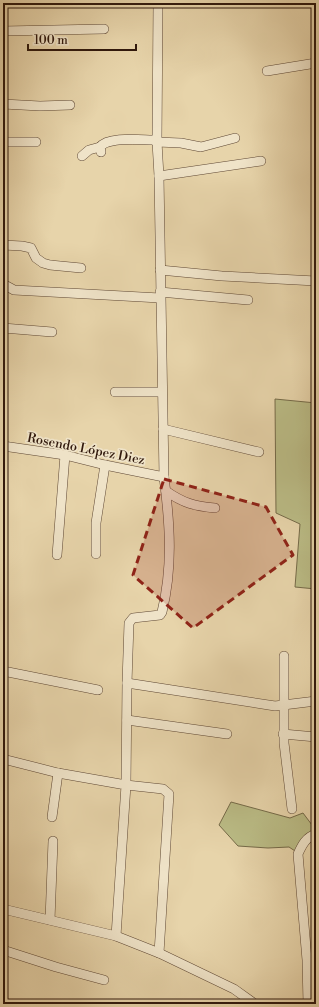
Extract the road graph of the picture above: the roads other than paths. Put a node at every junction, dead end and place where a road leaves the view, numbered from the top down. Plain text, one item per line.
1 (158, 3) edge
2 (104, 29) dead end
3 (3, 31) edge
4 (316, 62) edge
5 (267, 71) dead end
6 (3, 104) edge
7 (70, 105) dead end
8 (235, 138) dead end
9 (3, 142) edge
10 (36, 142) dead end
11 (157, 142) junction
12 (82, 156) dead end
13 (261, 161) dead end
14 (159, 176) junction
15 (3, 246) edge
16 (80, 268) dead end
17 (160, 270) junction
18 (316, 281) edge
19 (3, 284) edge
20 (160, 295) junction
21 (248, 300) dead end
22 (3, 328) edge
23 (52, 332) dead end
24 (115, 392) dead end
25 (162, 392) junction
26 (163, 430) junction
27 (3, 446) edge
28 (259, 452) dead end
29 (65, 455) junction
30 (105, 466) junction
31 (164, 477) junction
32 (166, 491) junction
33 (215, 508) dead end
34 (96, 554) dead end
35 (57, 555) dead end
36 (284, 656) dead end
37 (3, 671) edge
38 (127, 683) junction
39 (98, 690) dead end
40 (316, 701) edge
41 (283, 706) junction
42 (127, 720) junction
43 (227, 734) dead end
44 (283, 734) junction
45 (316, 737) edge
46 (3, 759) edge
47 (58, 773) junction
48 (126, 785) junction
49 (292, 809) dead end
50 (52, 817) dead end
51 (316, 834) edge
52 (52, 841) dead end
53 (3, 909) edge
54 (50, 920) junction
55 (116, 936) junction
56 (3, 950) edge
57 (159, 953) junction
58 (312, 979) edge
59 (104, 980) dead end
60 (255, 1004) edge
61 (308, 1004) edge

1 - 11 street
2 - 3 street
4 - 5 street
6 - 7 street
8 - 11 street
9 - 10 street
11 - 12 street
11 - 14 street
13 - 14 street
14 - 17 street
15 - 16 street
17 - 18 street
17 - 20 street
19 - 20 street
20 - 21 street
20 - 25 street
22 - 23 street
24 - 25 street
25 - 26 street
26 - 28 street
26 - 31 street
27 - 29 street, Rosendo López Diez
29 - 30 street, Rosendo López Diez
29 - 35 street
30 - 31 street, Rosendo López Diez
30 - 34 street
31 - 32 street
32 - 33 street
32 - 38 street
36 - 41 street
37 - 39 street
38 - 41 street
38 - 42 street
40 - 41 street
41 - 44 street
42 - 43 street
42 - 48 street
44 - 45 street
44 - 49 street
46 - 47 street
47 - 48 street
47 - 50 street
48 - 55 street
48 - 57 street
51 - 58 street
52 - 54 street
53 - 54 street
54 - 55 street
55 - 57 street
56 - 59 street
57 - 60 street
58 - 61 street

